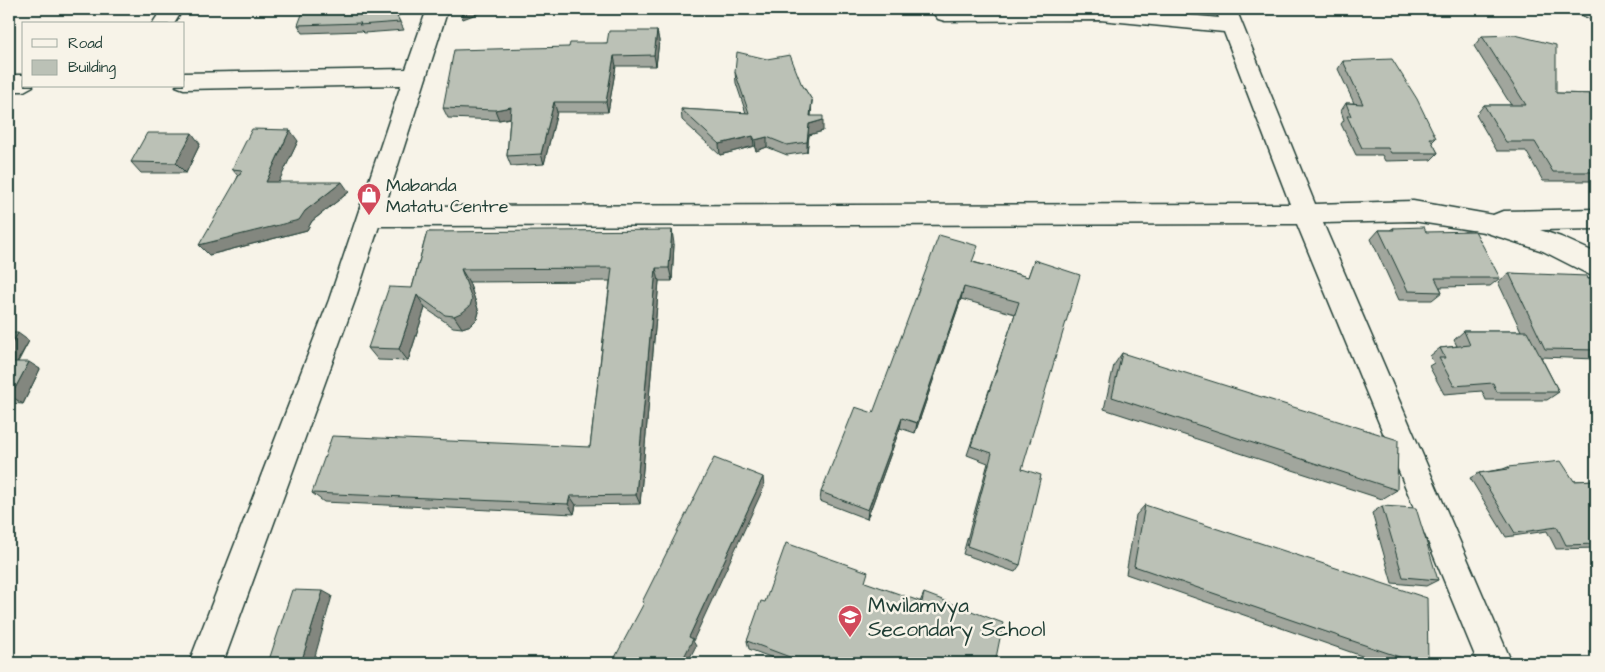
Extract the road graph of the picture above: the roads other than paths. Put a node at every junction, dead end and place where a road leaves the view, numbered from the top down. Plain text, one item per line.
1 (172, 9) edge
2 (437, 9) edge
3 (1587, 9) edge
4 (945, 14) dead end
5 (1596, 14) edge
6 (1229, 17) edge
7 (164, 22) edge
8 (415, 77) junction
9 (185, 81) edge
10 (9, 83) edge
11 (22, 83) edge
12 (1306, 214) junction
13 (369, 216) junction
14 (1596, 219) edge
15 (1484, 222) junction
16 (1596, 267) edge
17 (206, 663) edge
18 (1495, 663) edge

1 - 7 street
2 - 8 street
3 - 5 street
4 - 6 street
6 - 12 street
8 - 9 street
8 - 13 street
10 - 11 street
12 - 13 street
12 - 15 street
12 - 18 street
13 - 17 street
14 - 15 street
15 - 16 street

